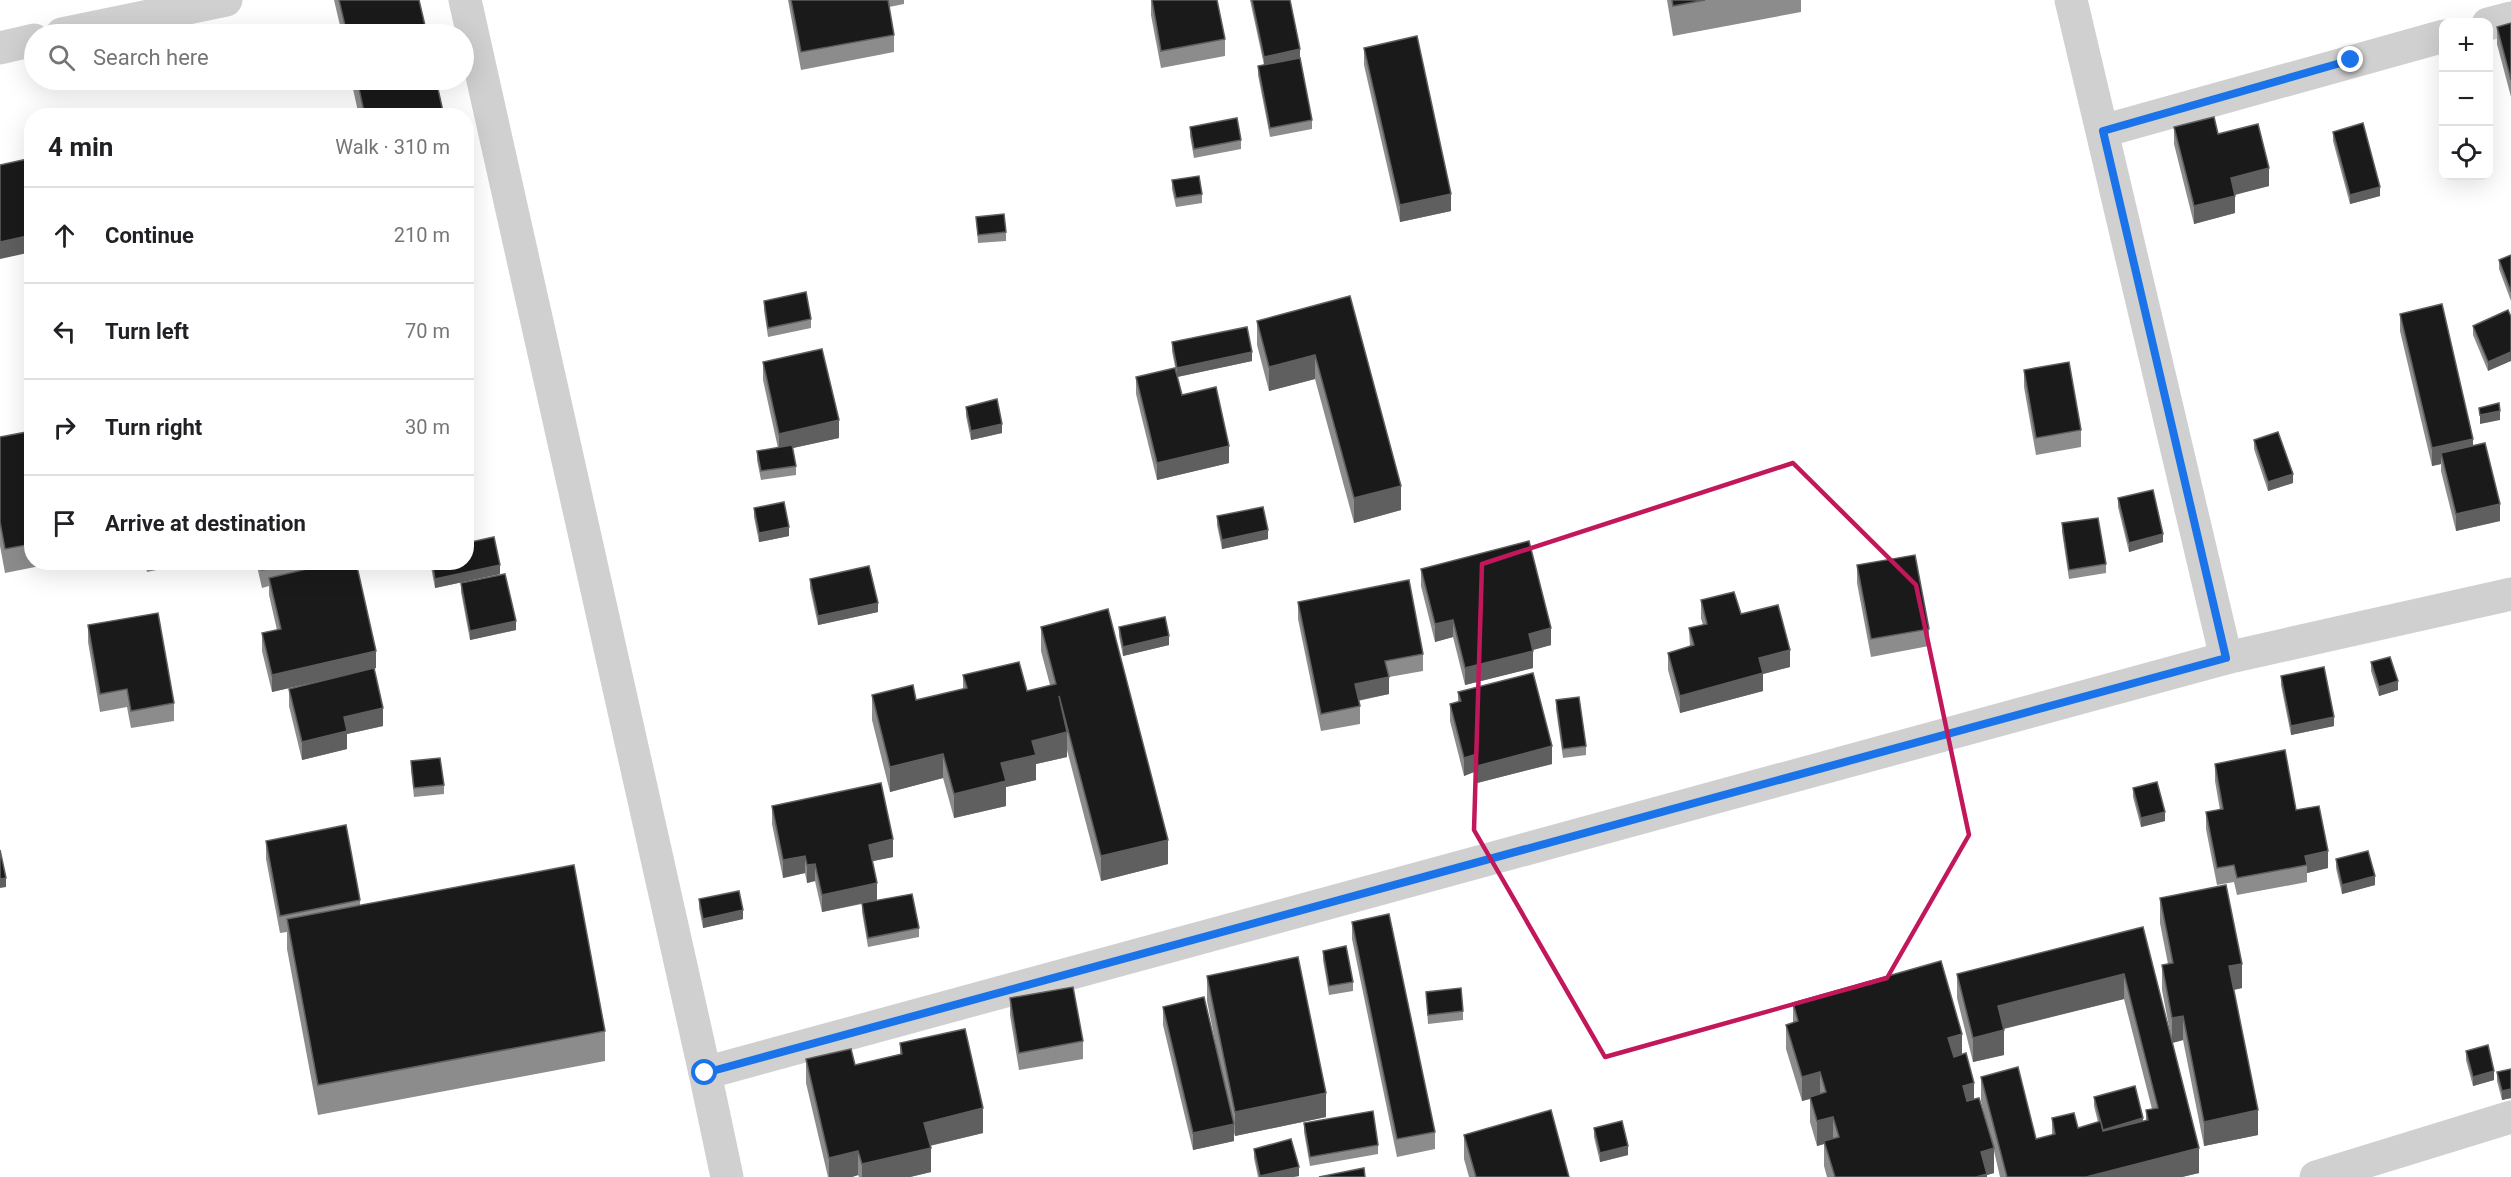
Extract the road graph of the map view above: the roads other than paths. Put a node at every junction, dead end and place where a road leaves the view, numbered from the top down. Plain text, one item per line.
1 (226, 0) edge
2 (465, 0) edge
3 (2071, 0) edge
4 (2511, 18) edge
5 (2493, 23) edge
6 (110, 24) edge
7 (470, 24) edge
8 (2439, 37) edge
9 (474, 40) edge
10 (24, 42) edge
11 (0, 48) edge
12 (2103, 131) junction
13 (2511, 594) edge
14 (2226, 658) junction
15 (705, 1073) junction
16 (2511, 1117) edge
17 (727, 1177) edge
18 (2316, 1177) edge

1 - 6 street
2 - 7 street
3 - 12 street
4 - 5 street
8 - 12 street
9 - 15 street
10 - 11 street
12 - 14 street
13 - 14 street
14 - 15 street
15 - 17 street
16 - 18 street

